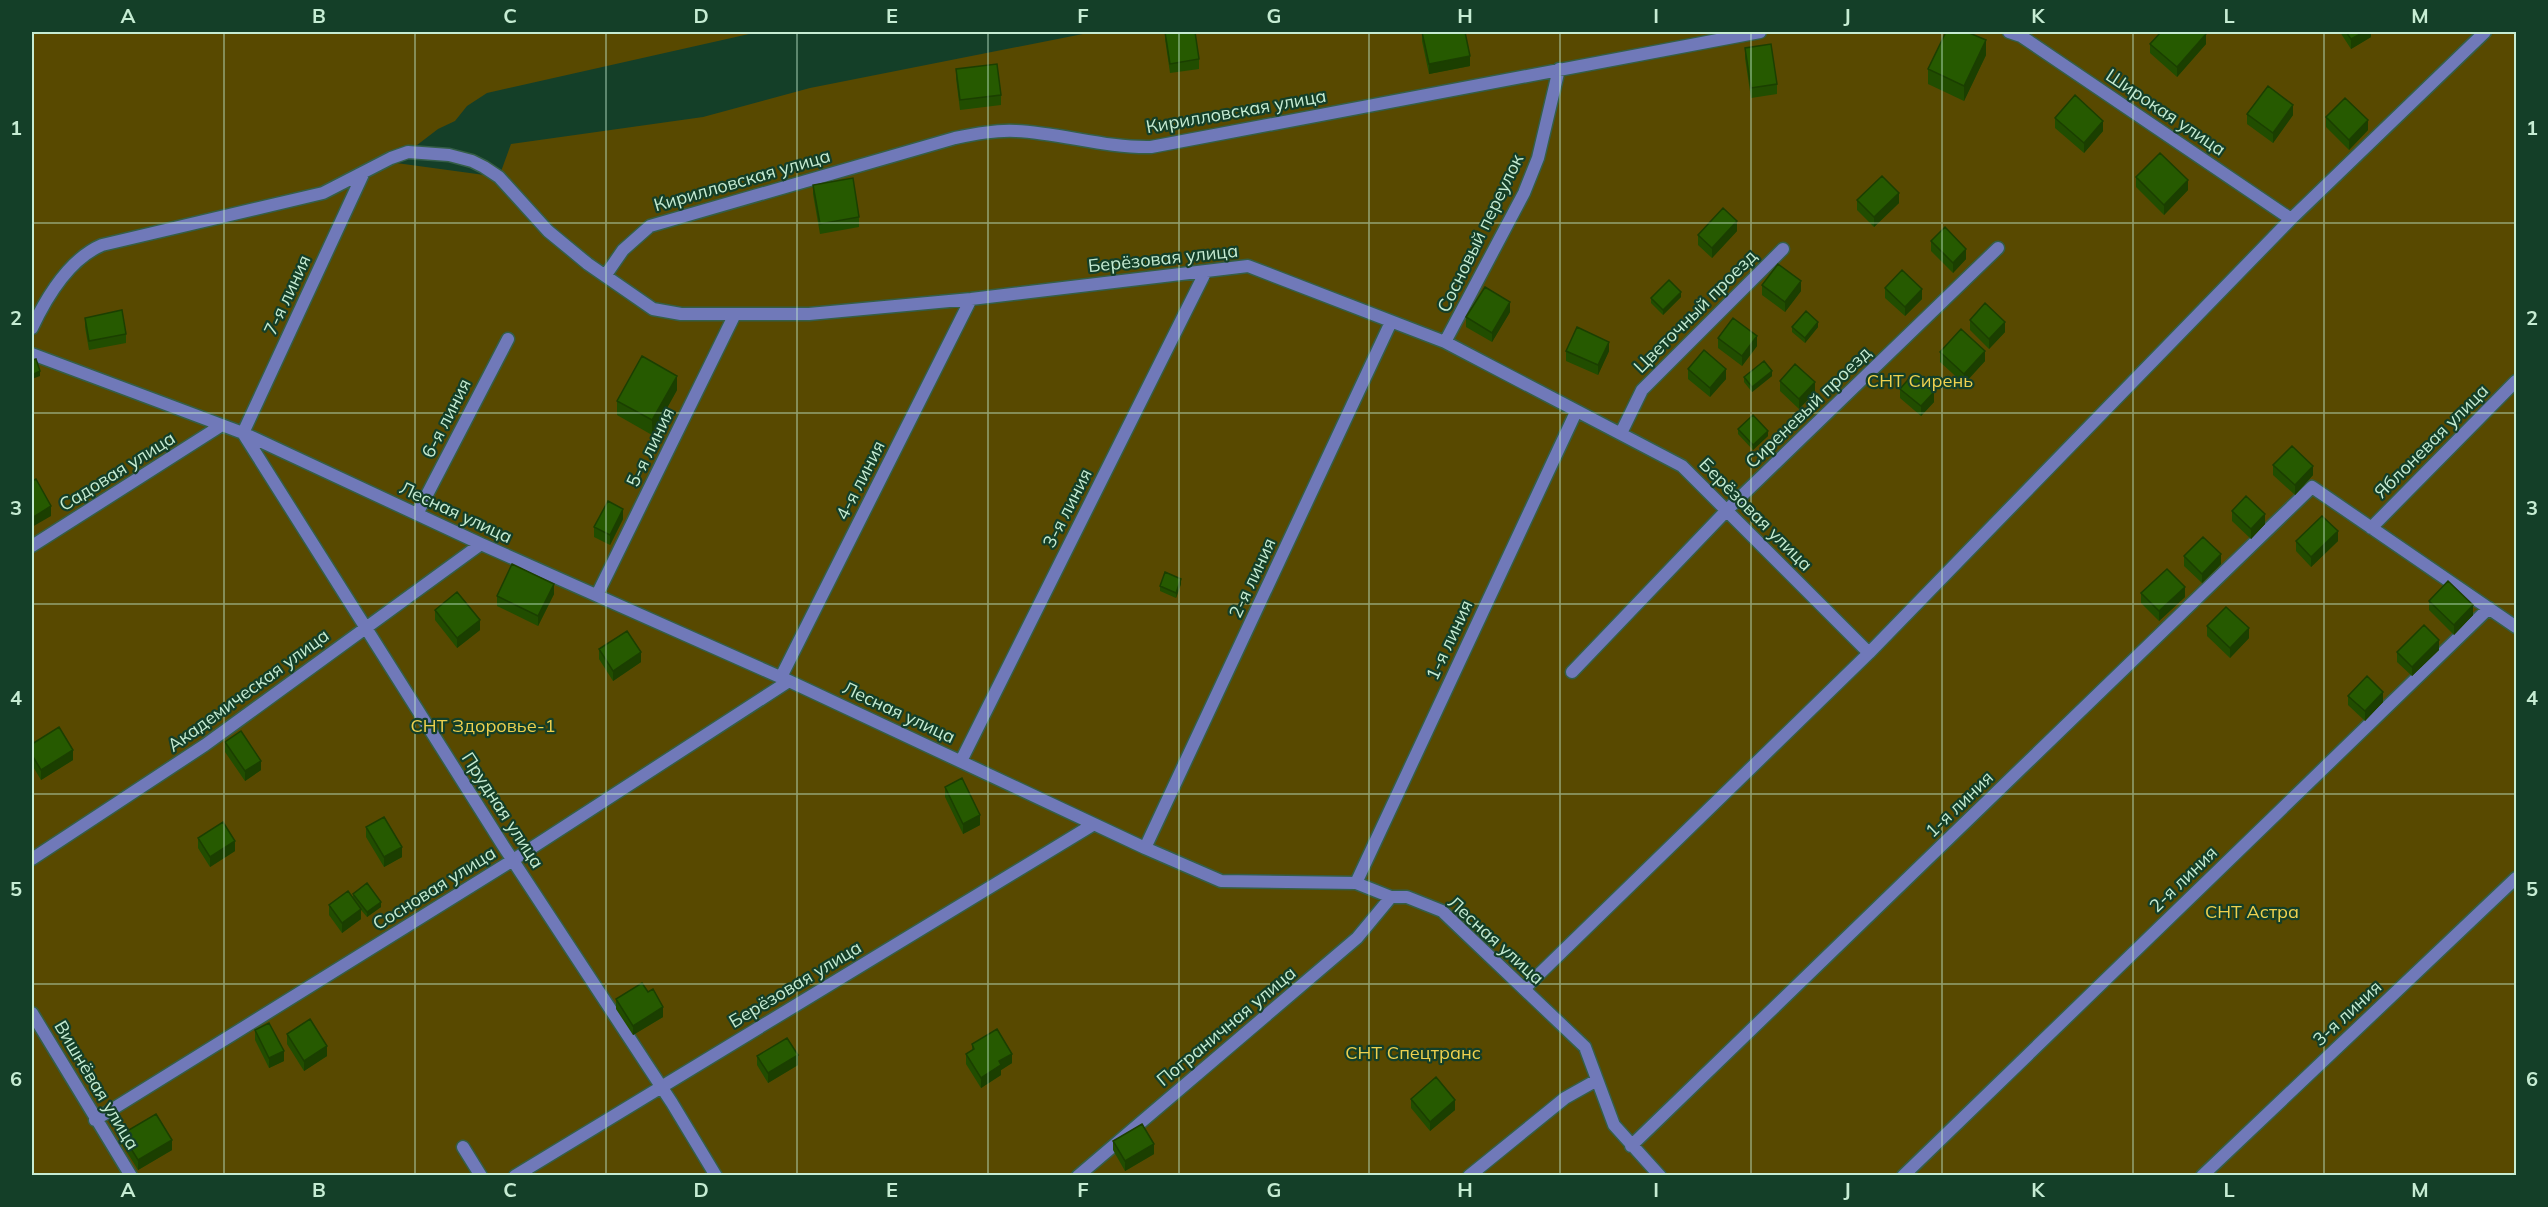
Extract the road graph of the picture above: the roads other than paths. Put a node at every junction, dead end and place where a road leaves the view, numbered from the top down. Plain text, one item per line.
1 (1760, 32) edge
2 (2485, 32) edge
3 (2017, 33) edge
4 (1559, 69) junction
5 (364, 172) junction
6 (2290, 219) junction
7 (1998, 248) dead end
8 (1783, 249) dead end
9 (1206, 271) junction
10 (605, 276) junction
11 (971, 299) junction
12 (735, 314) junction
13 (1391, 322) junction
14 (32, 328) edge
15 (508, 339) dead end
16 (1445, 342) junction
17 (32, 354) edge
18 (2517, 381) edge
19 (1576, 412) junction
20 (222, 425) junction
21 (243, 433) junction
22 (1621, 433) junction
23 (1727, 510) junction
24 (417, 514) junction
25 (2371, 528) junction
26 (481, 543) junction
27 (32, 546) edge
28 (597, 595) junction
29 (2489, 608) junction
30 (364, 627) junction
31 (2517, 627) edge
32 (1869, 653) junction
33 (1572, 672) dead end
34 (785, 679) junction
35 (961, 760) junction
36 (1094, 824) junction
37 (1145, 848) junction
38 (32, 859) edge
39 (513, 860) junction
40 (2517, 878) edge
41 (1356, 884) junction
42 (1391, 897) junction
43 (1524, 989) junction
44 (32, 1013) edge
45 (1598, 1080) junction
46 (661, 1086) junction
47 (96, 1120) junction
48 (1631, 1146) junction
49 (463, 1147) dead end
50 (131, 1176) edge
51 (481, 1176) edge
52 (515, 1176) edge
53 (716, 1176) edge
54 (1078, 1176) edge
55 (1469, 1176) edge
56 (1660, 1176) edge
57 (1903, 1176) edge
58 (2202, 1176) edge

1 - 4 street, Кирилловская улица
2 - 6 street
3 - 6 street, Широкая улица
4 - 10 street, Кирилловская улица
4 - 16 street, Сосновый переулок
5 - 10 street, Берёзовая улица
5 - 14 street, Берёзовая улица
5 - 21 street, 7-я линия
6 - 32 street
7 - 23 street, Сиреневый проезд
8 - 22 street, Цветочный проезд
9 - 11 street, Берёзовая улица
9 - 13 street, Берёзовая улица
9 - 35 street, 3-я линия
10 - 12 street, Берёзовая улица
11 - 12 street, Берёзовая улица
11 - 34 street, 4-я линия
12 - 28 street, 5-я линия
13 - 16 street, Берёзовая улица
13 - 37 street, 2-я линия
15 - 24 street, 6-я линия
16 - 19 street, Берёзовая улица
17 - 20 street, Лесная улица
18 - 25 street, Яблоневая улица
19 - 22 street, Берёзовая улица
19 - 41 street, 1-я линия
20 - 21 street, Лесная улица
20 - 27 street, Садовая улица
21 - 24 street, Лесная улица
21 - 30 street, Прудная улица
22 - 23 street, Берёзовая улица
23 - 32 street, Берёзовая улица
23 - 33 street, Сиреневый проезд
24 - 26 street, Лесная улица
25 - 29 street
25 - 48 street, 1-я линия
26 - 28 street, Лесная улица
26 - 30 street, Академическая улица
28 - 34 street, Лесная улица
29 - 31 street
29 - 57 street, 2-я линия
30 - 38 street, Академическая улица
30 - 39 street, Прудная улица
32 - 43 street
34 - 35 street, Лесная улица
34 - 39 street, Сосновая улица
35 - 36 street, Лесная улица
36 - 37 street, Лесная улица
36 - 46 street, Берёзовая улица
37 - 41 street, Лесная улица
39 - 46 street, Прудная улица
39 - 47 street, Сосновая улица
40 - 58 street, 3-я линия
41 - 42 street, Лесная улица
42 - 43 street, Лесная улица
42 - 54 street, Пограничная улица
43 - 45 street, Лесная улица
44 - 47 street, Вишнёвая улица
45 - 48 street, Лесная улица
45 - 55 street
46 - 52 street, Берёзовая улица
46 - 53 street, Прудная улица
47 - 50 street, Вишнёвая улица
48 - 56 street, Лесная улица
49 - 51 street

